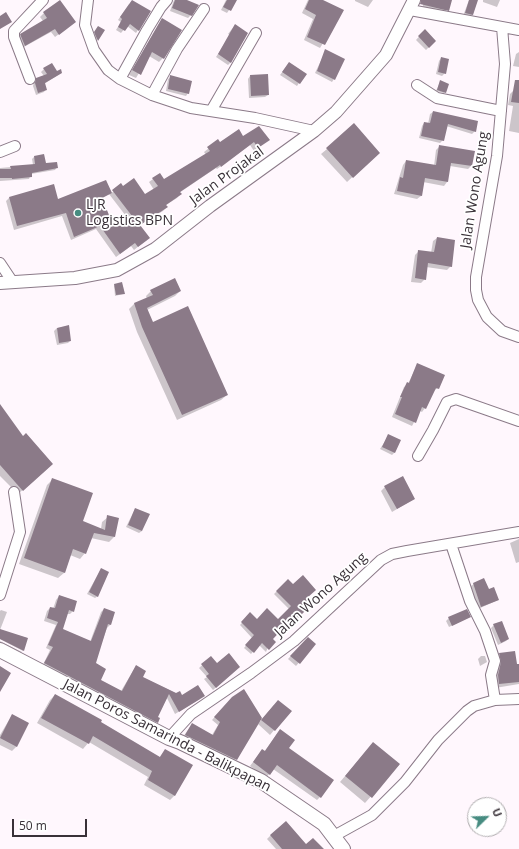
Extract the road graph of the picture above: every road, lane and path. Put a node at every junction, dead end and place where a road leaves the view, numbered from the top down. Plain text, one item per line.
1 (43, 0) edge
2 (88, 0) edge
3 (167, 0) edge
4 (412, 5) edge
5 (204, 9) dead end
6 (502, 27) junction
7 (519, 30) edge
8 (256, 33) dead end
9 (30, 79) dead end
10 (120, 80) junction
11 (417, 85) dead end
12 (152, 95) junction
13 (211, 111) junction
14 (501, 111) junction
15 (314, 132) junction
16 (15, 146) dead end
17 (0, 152) edge
18 (0, 263) edge
19 (6, 282) edge
20 (519, 337) edge
21 (519, 421) edge
22 (418, 456) dead end
23 (14, 492) dead end
24 (519, 532) edge
25 (451, 544) junction
26 (0, 595) edge
27 (0, 650) edge
28 (519, 699) edge
29 (495, 700) junction
30 (169, 738) junction
31 (334, 836) junction
32 (343, 849) edge

1 - 9 street
2 - 10 street
3 - 10 street
4 - 6 street
4 - 15 main road, Jalan Projakal
5 - 12 street
6 - 7 street
6 - 14 street, Jalan Wono Agung
8 - 13 street
10 - 12 street
11 - 14 street
12 - 13 street
13 - 15 street
14 - 20 street, Jalan Wono Agung
15 - 19 main road, Jalan Projakal
16 - 17 street
18 - 19 street
21 - 22 street
23 - 26 street
24 - 25 street, Jalan Wono Agung
25 - 29 street
25 - 30 street, Jalan Wono Agung
27 - 30 highway, Jalan Poros Samarinda - Balikpapan
28 - 29 street
29 - 31 street
30 - 31 highway, Jalan Poros Samarinda - Balikpapan
31 - 32 highway, Jalan Poros Samarinda - Balikpapan

